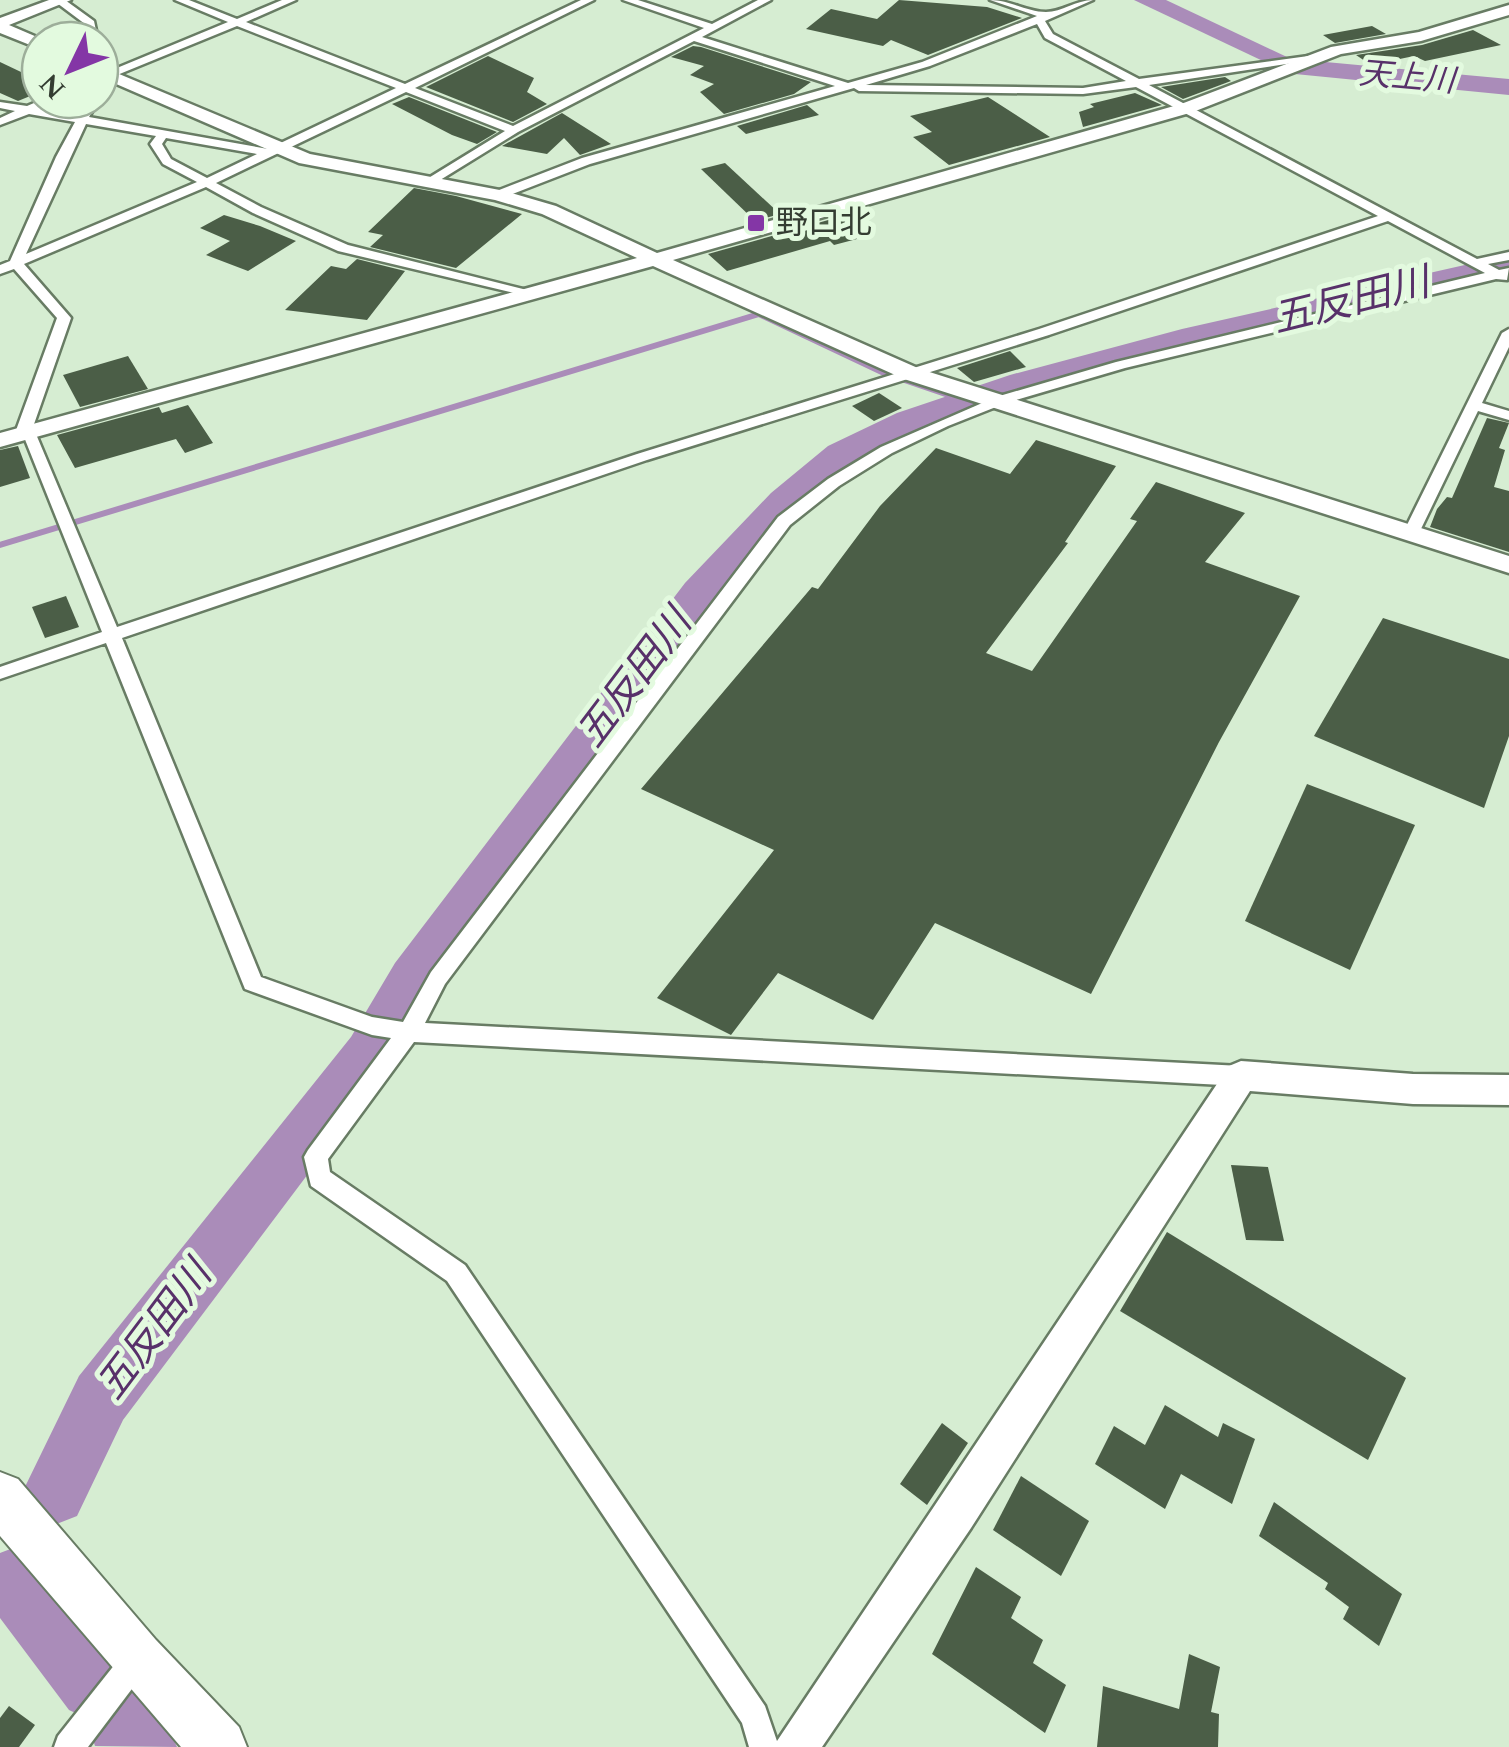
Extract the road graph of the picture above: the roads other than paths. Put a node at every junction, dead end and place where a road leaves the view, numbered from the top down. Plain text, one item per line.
1 (60, 0) edge
2 (180, 0) edge
3 (291, 0) edge
4 (589, 0) edge
5 (628, 0) edge
6 (766, 0) edge
7 (995, 0) edge
8 (1088, 0) edge
9 (1509, 10) edge
10 (1043, 18) junction
11 (87, 20) edge
12 (237, 22) junction
13 (0, 25) edge
14 (712, 28) junction
15 (694, 38) junction
16 (1319, 56) junction
17 (120, 71) edge
18 (1141, 84) junction
19 (120, 86) edge
20 (844, 87) junction
21 (406, 88) junction
22 (1187, 108) junction
23 (70, 120) edge
24 (78, 122) junction
25 (514, 130) junction
26 (161, 137) junction
27 (274, 151) junction
28 (210, 182) junction
29 (428, 182) junction
30 (498, 194) junction
31 (1391, 216) junction
32 (1509, 256) edge
33 (658, 258) junction
34 (16, 264) junction
35 (1476, 264) junction
36 (0, 270) edge
37 (1502, 275) edge
38 (530, 295) junction
39 (1509, 333) edge
40 (903, 376) junction
41 (984, 398) junction
42 (1474, 406) junction
43 (1509, 416) edge
44 (26, 432) junction
45 (0, 440) edge
46 (1411, 533) junction
47 (1509, 565) edge
48 (114, 636) junction
49 (0, 673) edge
50 (408, 1032) junction
51 (1241, 1076) junction
52 (1509, 1090) edge
53 (0, 1496) edge
54 (137, 1659) junction
55 (69, 1747) edge
56 (219, 1747) edge
57 (764, 1747) edge
58 (795, 1747) edge

1 - 11 street
1 - 13 street
2 - 12 street
3 - 12 street
4 - 21 street
5 - 14 street
6 - 14 street
7 - 10 street
8 - 10 street
9 - 16 street
10 - 18 street
10 - 20 street
12 - 17 street
12 - 21 street
14 - 15 street
15 - 20 street
15 - 25 street
16 - 18 street
16 - 22 street
18 - 20 street
18 - 22 street
19 - 27 street
20 - 30 street
21 - 25 street
21 - 27 street
22 - 31 street
22 - 33 street
23 - 24 street
24 - 26 street
24 - 34 street
25 - 29 street
26 - 27 street
26 - 28 street
27 - 28 street
27 - 29 street
28 - 34 street
28 - 38 street
29 - 30 street
30 - 33 street
31 - 35 street
31 - 40 street
32 - 35 street
33 - 38 street
33 - 40 street
34 - 36 street
34 - 44 street
35 - 37 street
37 - 41 street
38 - 44 street
39 - 42 street
40 - 41 street
40 - 48 street
41 - 46 street
41 - 50 street
42 - 43 street
42 - 46 street
44 - 45 street
44 - 48 street
46 - 47 street
48 - 49 street
48 - 50 street
50 - 51 street
50 - 57 street
51 - 52 street
51 - 58 street
53 - 54 highway
54 - 55 street
54 - 56 highway

